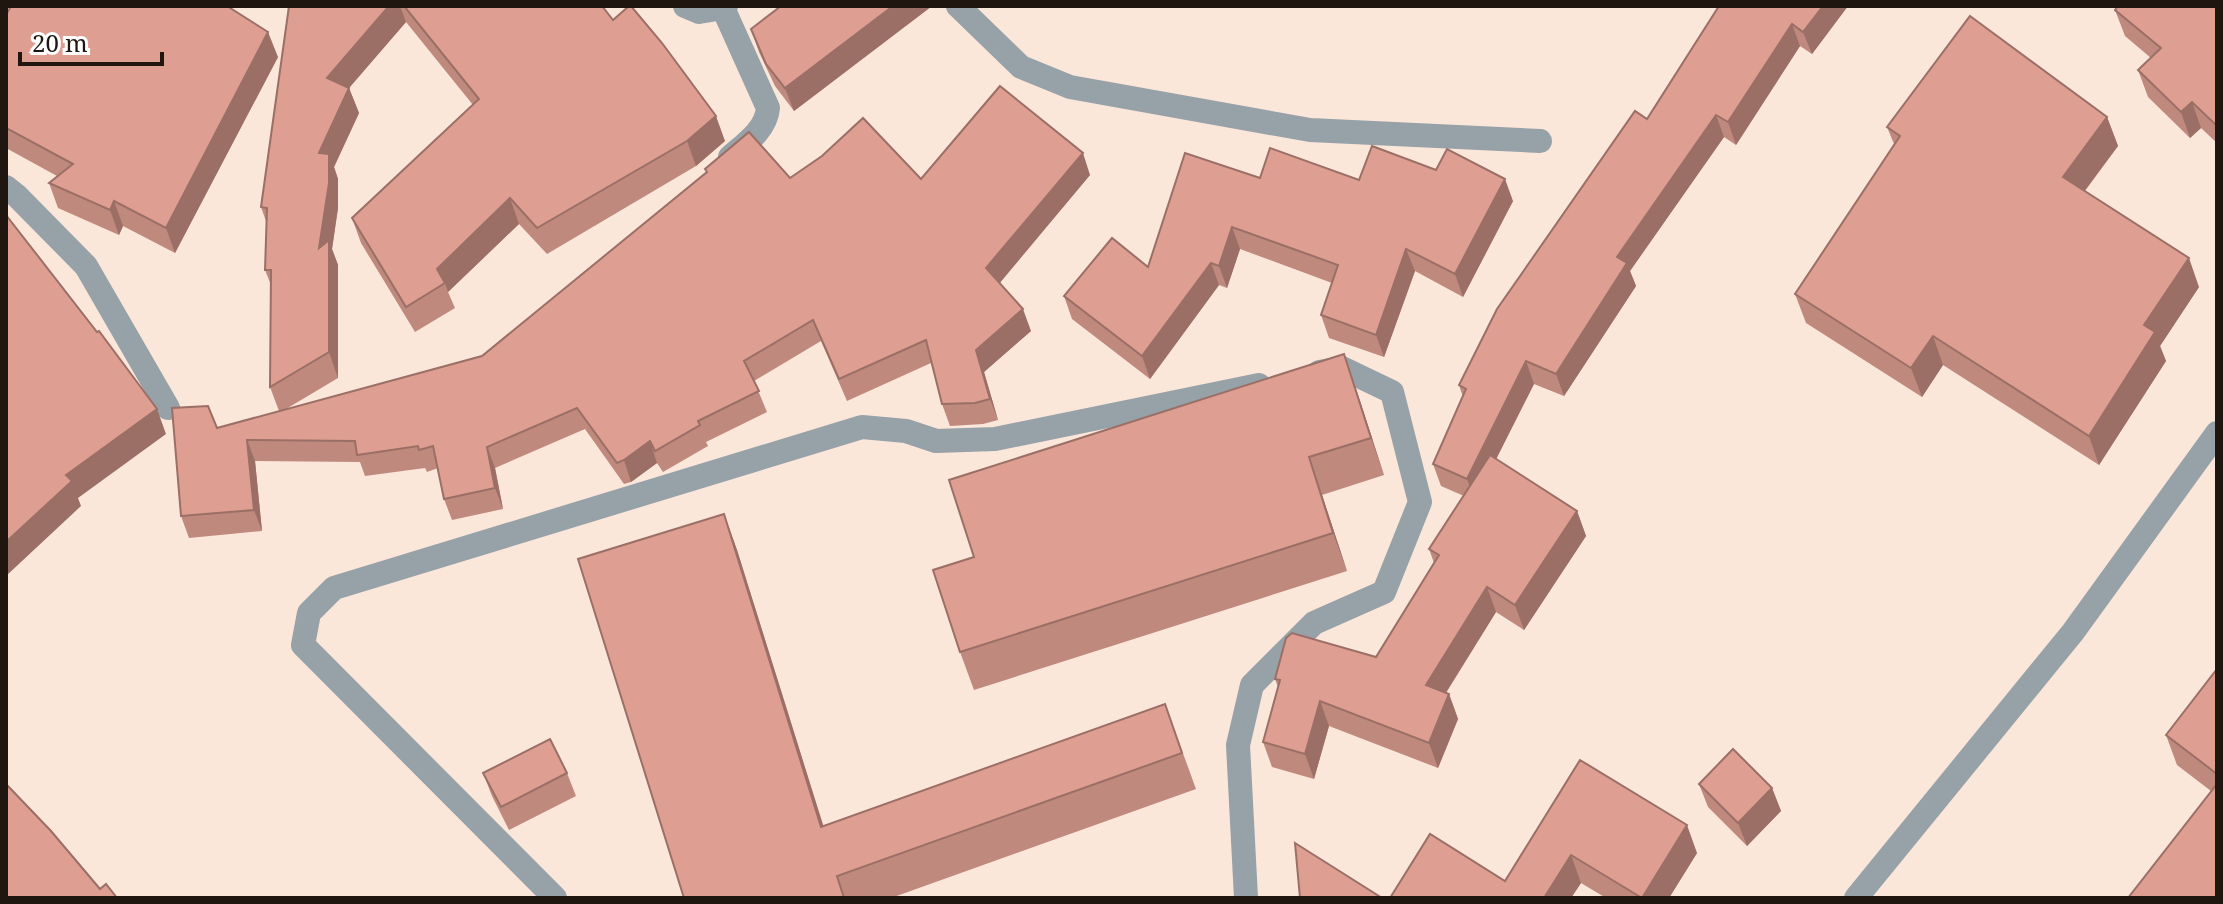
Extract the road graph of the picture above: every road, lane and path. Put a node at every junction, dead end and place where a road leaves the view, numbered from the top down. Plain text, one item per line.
1 (685, 6) edge
2 (958, 6) edge
3 (725, 7) edge
4 (1540, 141) dead end
5 (715, 170) edge
6 (6, 187) edge
7 (168, 408) dead end
8 (2217, 433) edge
9 (1242, 896) edge
10 (555, 898) edge
11 (1856, 898) edge

1 - 3 street
2 - 4 street
3 - 5 street
6 - 7 street
8 - 11 street
9 - 10 street

